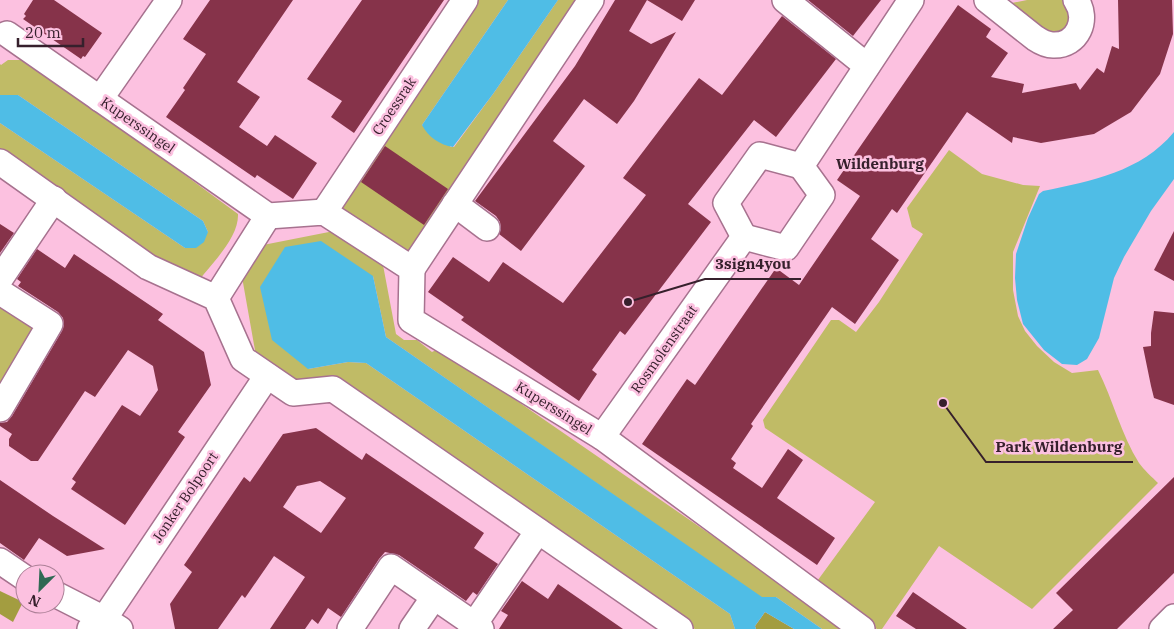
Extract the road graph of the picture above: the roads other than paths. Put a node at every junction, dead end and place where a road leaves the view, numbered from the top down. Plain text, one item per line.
1 (169, 0) edge
2 (465, 0) edge
3 (592, 0) edge
4 (785, 0) edge
5 (911, 0) edge
6 (987, 0) edge
7 (1076, 0) edge
8 (7, 34) dead end
9 (867, 66) junction
10 (100, 99) junction
11 (0, 162) edge
12 (801, 166) junction
13 (54, 199) junction
14 (455, 204) junction
15 (324, 212) junction
16 (268, 216) junction
17 (487, 228) dead end
18 (744, 237) junction
19 (412, 269) junction
20 (0, 279) edge
21 (0, 292) edge
22 (216, 298) junction
23 (267, 376) junction
24 (0, 409) edge
25 (602, 437) junction
26 (538, 531) junction
27 (0, 561) edge
28 (15, 571) edge
29 (434, 597) junction
30 (65, 601) edge
31 (1174, 617) edge
32 (104, 626) edge
33 (476, 628) edge
34 (350, 629) edge
35 (412, 629) edge
36 (680, 629) edge
37 (862, 629) edge
38 (1162, 629) edge

1 - 10 street
2 - 15 street, Croessrak
3 - 14 street
4 - 9 street
5 - 9 street
6 - 7 street
8 - 10 street, Kuperssingel
9 - 12 street
10 - 16 street, Kuperssingel
11 - 13 street
12 - 18 street
12 - 18 street
13 - 20 street
13 - 22 street
14 - 17 street
14 - 19 street
15 - 16 street
15 - 19 street
16 - 22 street
18 - 25 street, Rosmolenstraat
19 - 25 street, Kuperssingel
21 - 24 street
22 - 23 street
23 - 26 street
23 - 32 street, Jonker Bolpoort
25 - 37 street, Kuperssingel
26 - 33 street
26 - 36 street
27 - 28 street
29 - 33 street
29 - 34 street
29 - 35 street
30 - 32 street
31 - 38 street

